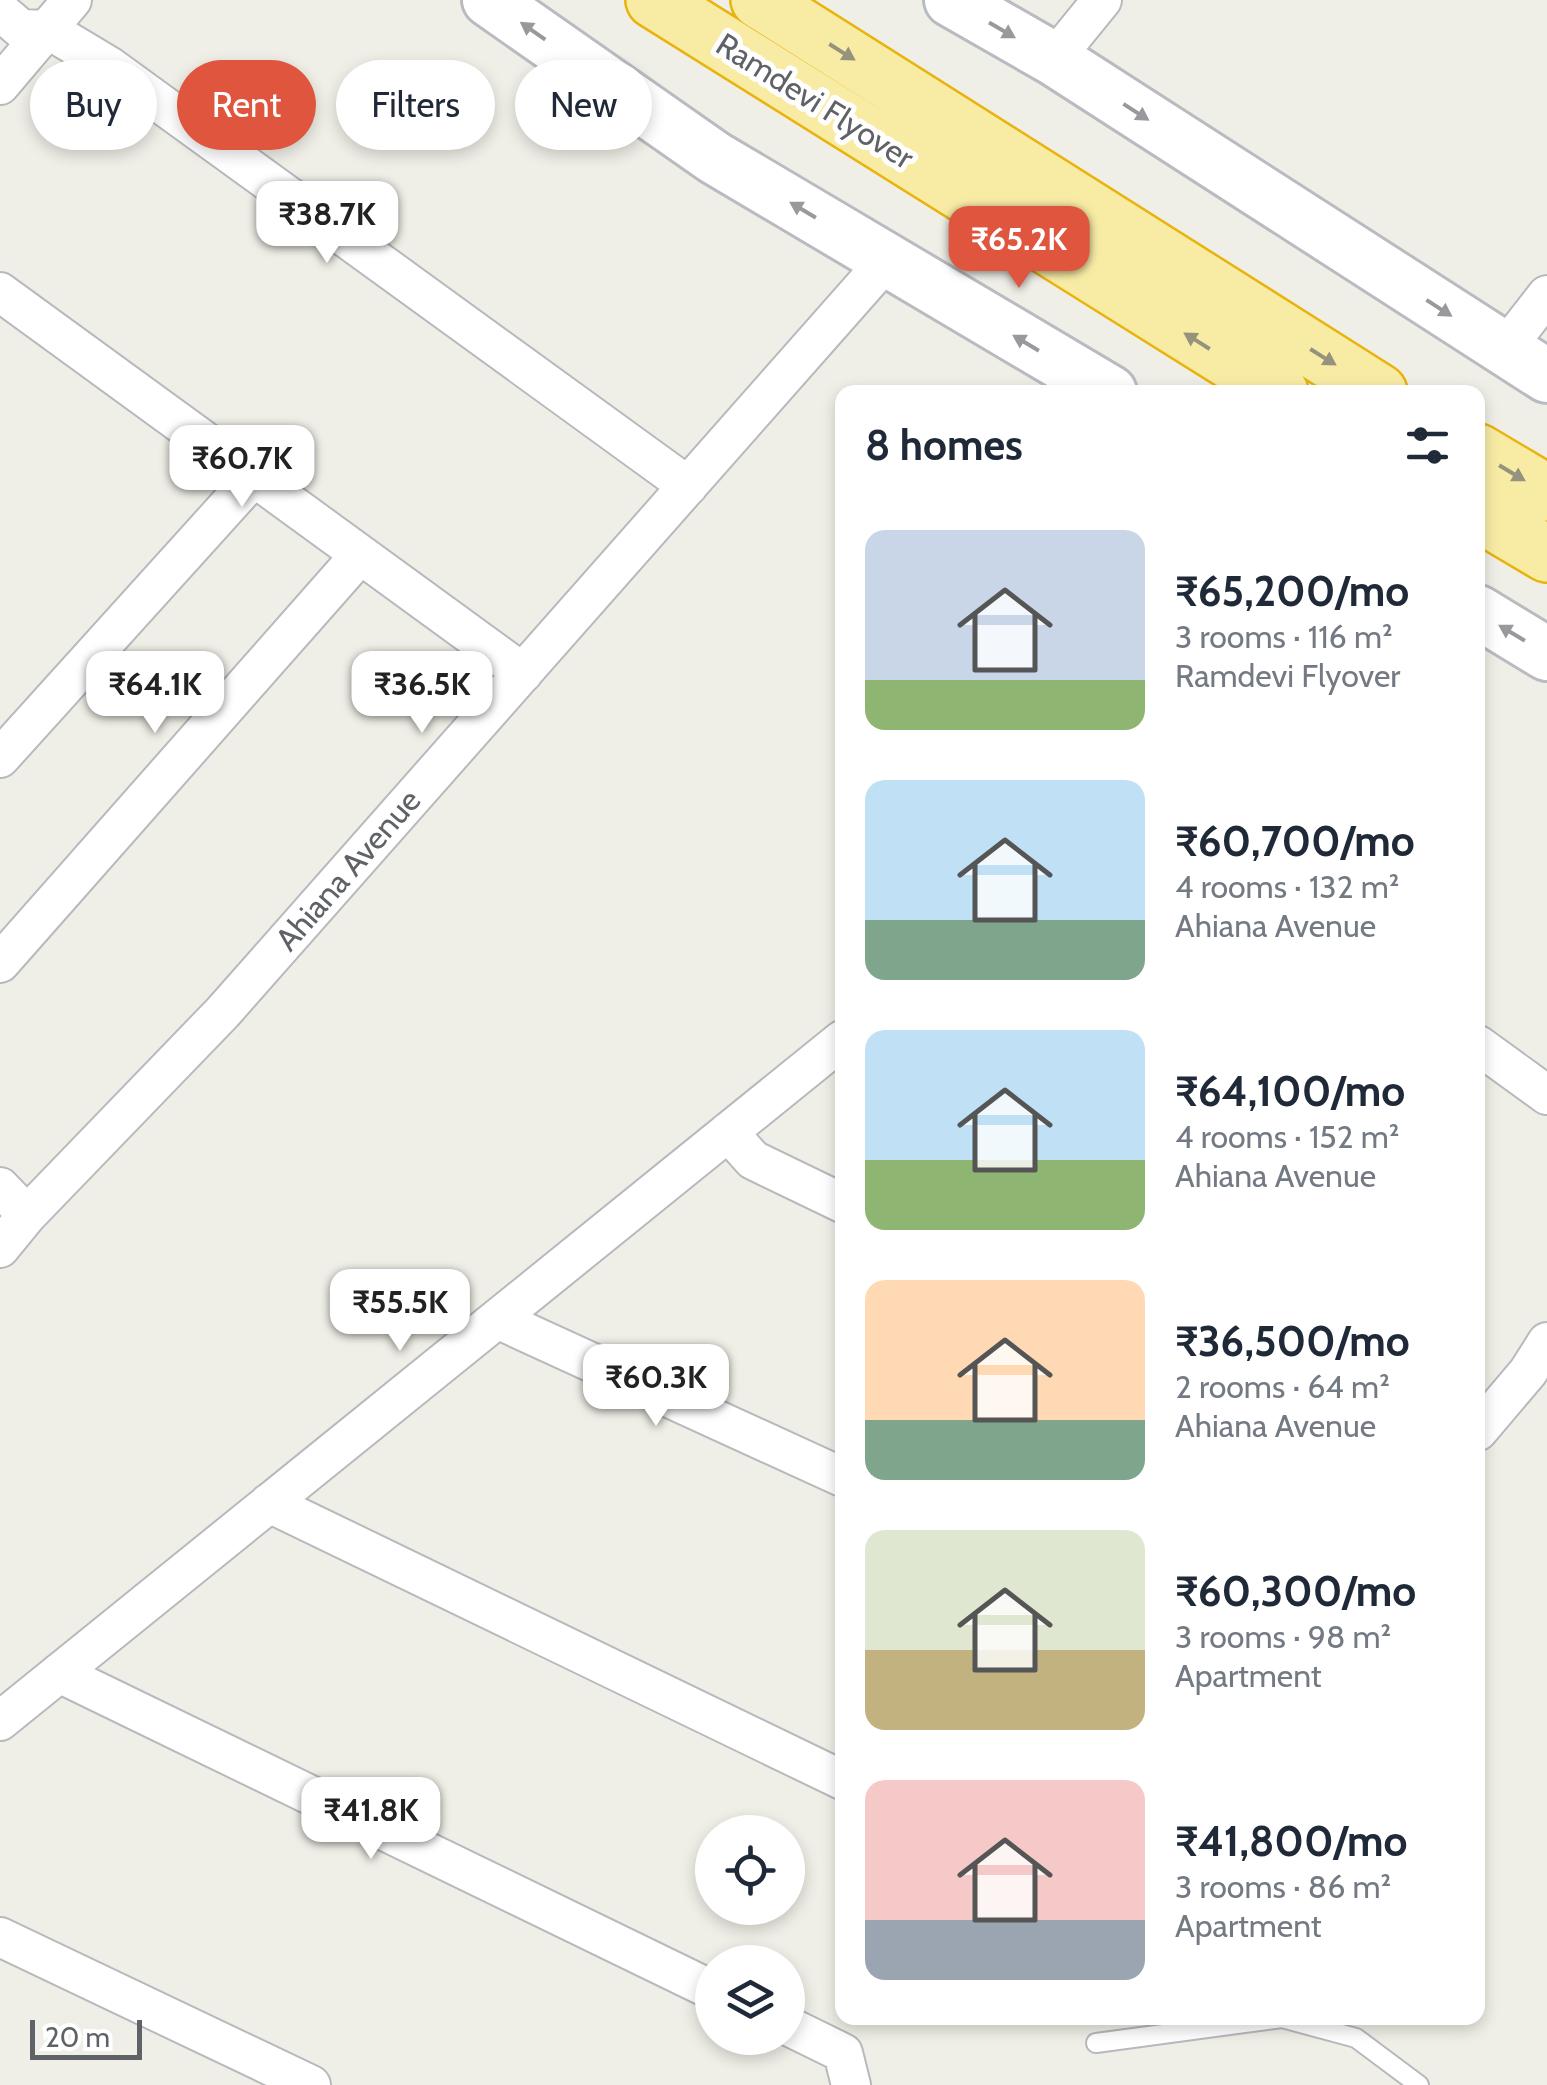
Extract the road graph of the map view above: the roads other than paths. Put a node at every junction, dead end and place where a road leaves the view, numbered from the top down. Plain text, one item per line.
1 (72, 0) edge
2 (488, 0) edge
3 (654, 0) edge
4 (760, 0) edge
5 (950, 0) edge
6 (1102, 0) edge
7 (0, 12) edge
8 (49, 30) junction
9 (1054, 59) junction
10 (0, 86) edge
11 (887, 260) junction
12 (0, 292) edge
13 (1547, 295) edge
14 (1504, 350) junction
15 (1547, 376) edge
16 (1098, 385) edge
17 (1269, 385) edge
18 (1368, 385) edge
19 (1485, 456) edge
20 (254, 477) junction
21 (688, 486) junction
22 (1547, 493) edge
23 (1485, 517) edge
24 (1547, 554) edge
25 (360, 555) junction
26 (1485, 616) edge
27 (1547, 654) edge
28 (523, 673) junction
29 (0, 758) edge
30 (0, 963) edge
31 (835, 1046) edge
32 (1485, 1050) edge
33 (1547, 1095) edge
34 (728, 1132) junction
35 (0, 1187) edge
36 (835, 1200) edge
37 (27, 1215) junction
38 (0, 1248) edge
39 (497, 1319) junction
40 (1547, 1341) edge
41 (1485, 1422) edge
42 (835, 1475) edge
43 (269, 1503) junction
44 (59, 1673) junction
45 (0, 1720) edge
46 (835, 1777) edge
47 (0, 1936) edge
48 (695, 1982) edge
49 (1230, 2025) edge
50 (1308, 2025) edge
51 (805, 2034) edge
52 (1096, 2043) dead end
53 (311, 2085) edge
54 (851, 2085) edge
55 (1419, 2085) edge

1 - 8 street
11 -> 2 main road
17 -> 3 highway, Ramdevi Flyover
4 -> 18 highway, Ramdevi Flyover
5 -> 9 main road
6 - 9 street
7 - 8 street
8 - 10 street
8 - 21 street
9 -> 14 main road
16 -> 11 main road
11 - 21 street, Ahiana Avenue
12 - 20 street
13 - 14 street
14 - 15 main road
19 -> 22 highway
20 - 25 street
20 - 29 street
21 - 28 street, Ahiana Avenue
23 - 24 highway
25 - 28 street
25 - 30 street
27 -> 26 main road
28 - 37 street, Ahiana Avenue
31 - 34 street
32 - 33 street
34 - 36 street
34 - 39 street
35 - 37 street
37 - 38 street, Ahiana Avenue
39 - 42 street
39 - 43 street
40 - 41 street
43 - 44 street
43 - 46 street
44 - 45 street
44 - 48 street
47 - 53 street
49 - 52 lane
50 - 55 lane
51 - 54 street

